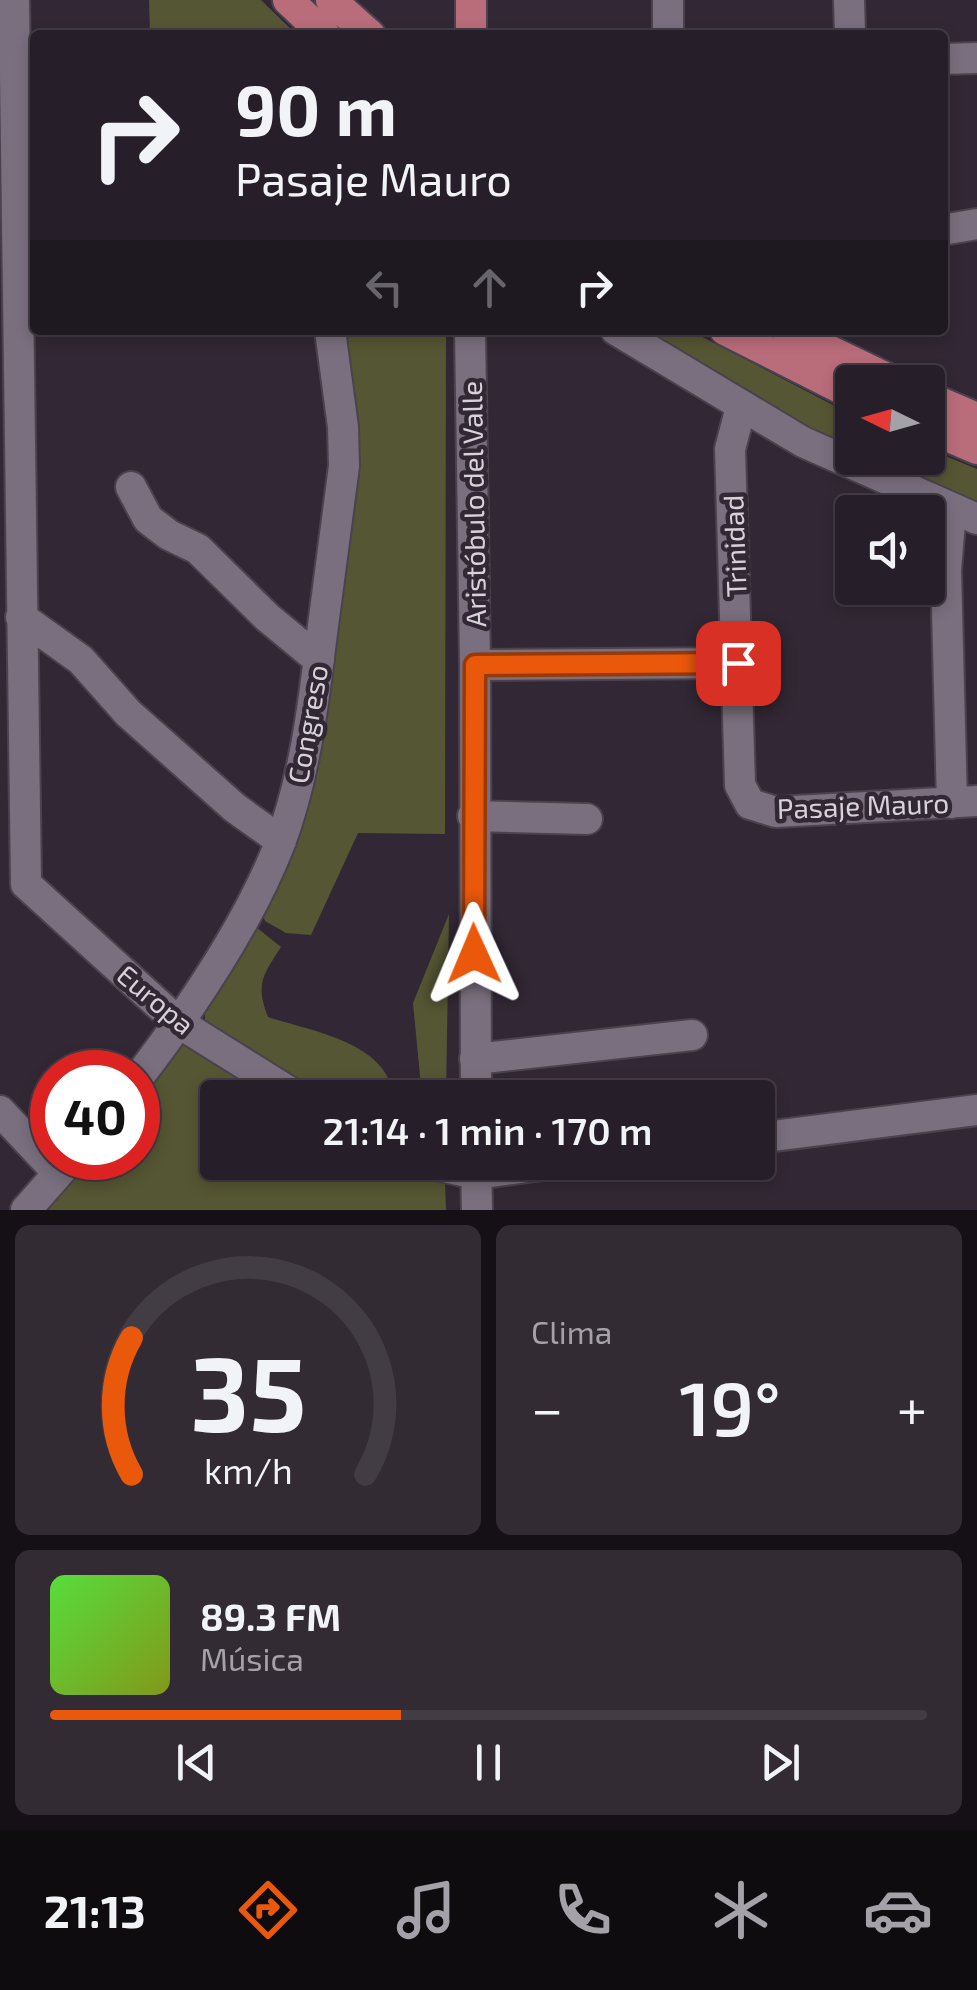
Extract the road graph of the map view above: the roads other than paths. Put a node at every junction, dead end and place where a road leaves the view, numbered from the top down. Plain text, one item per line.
1 (14, 0) edge
2 (288, 0) edge
3 (331, 0) edge
4 (471, 0) edge
5 (668, 0) edge
6 (850, 0) edge
7 (320, 30) edge
8 (364, 30) edge
9 (471, 30) edge
10 (668, 30) edge
11 (850, 30) edge
12 (8, 58) edge
13 (977, 58) edge
14 (948, 59) edge
15 (26, 126) edge
16 (9, 198) edge
17 (977, 224) edge
18 (948, 229) edge
19 (331, 335) edge
20 (470, 335) edge
21 (624, 335) edge
22 (735, 335) edge
23 (797, 335) edge
24 (860, 365) edge
25 (835, 385) edge
26 (945, 405) edge
27 (740, 407) junction
28 (977, 418) edge
29 (10, 420) edge
30 (945, 435) edge
31 (977, 449) edge
32 (131, 487) dead end
33 (964, 514) edge
34 (20, 617) junction
35 (319, 660) junction
36 (738, 663) junction
37 (475, 665) junction
38 (12, 708) edge
39 (965, 802) edge
40 (750, 804) joint
41 (473, 816) junction
42 (587, 820) dead end
43 (280, 841) junction
44 (13, 884) edge
45 (179, 1024) junction
46 (692, 1035) dead end
47 (159, 1050) edge
48 (476, 1059) junction
49 (269, 1080) edge
50 (476, 1080) edge
51 (977, 1110) edge
52 (0, 1112) edge
53 (30, 1136) edge
54 (775, 1136) edge
55 (52, 1180) edge
56 (476, 1180) edge
57 (26, 1210) edge
58 (477, 1210) edge

1 - 12 street
2 - 7 main road
3 - 8 main road
4 - 9 main road
5 - 10 street
6 - 11 street
12 - 15 street
13 - 14 street
15 - 16 street
16 - 29 street
17 - 18 street
19 - 35 street, Congreso
20 - 37 street, Aristóbulo del Valle
21 - 27 street
22 - 25 main road
23 - 24 main road
26 - 28 main road
27 - 33 street
27 - 36 street, Trinidad
29 - 34 street
30 - 31 main road
32 - 35 street
33 - 39 street
34 - 38 street
34 - 43 street
35 - 43 street, Congreso
36 - 37 street
36 - 40 street, Trinidad
37 - 41 street, Aristóbulo del Valle
38 - 44 street
39 - 40 street, Pasaje Mauro
41 - 42 street
41 - 48 street, Aristóbulo del Valle
43 - 45 street, Congreso
44 - 45 street, Europa
45 - 47 street, Congreso
45 - 49 street, Europa
46 - 48 street
48 - 50 street, Aristóbulo del Valle
51 - 54 street
52 - 53 street
55 - 57 street
56 - 58 street

